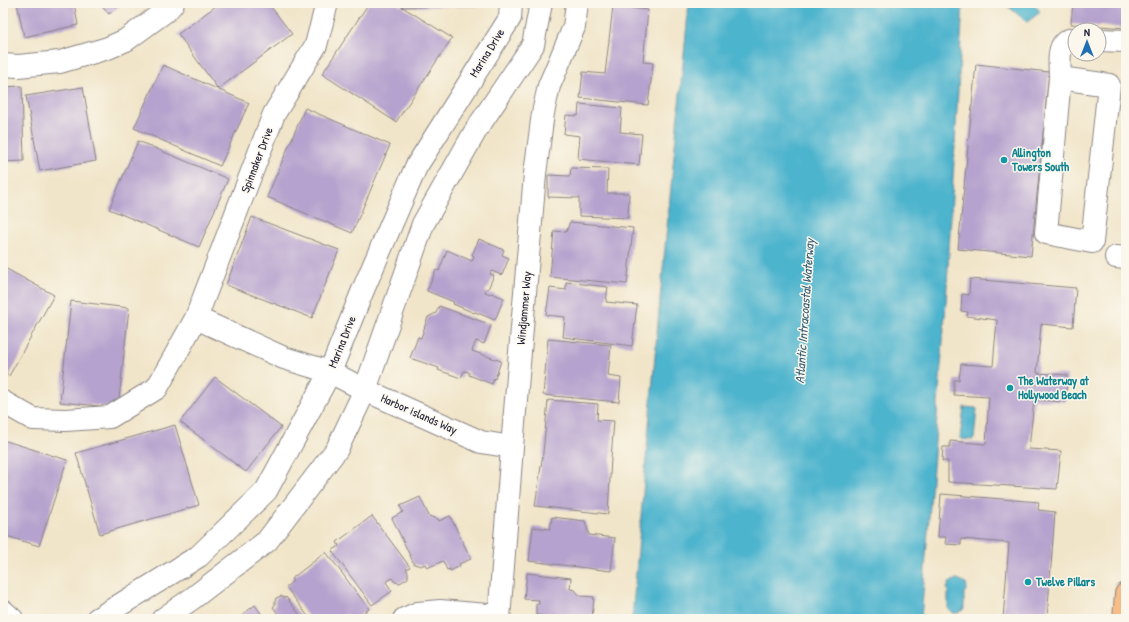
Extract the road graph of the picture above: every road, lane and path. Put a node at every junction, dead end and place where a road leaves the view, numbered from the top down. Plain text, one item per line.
1 (173, 3) edge
2 (511, 3) edge
3 (541, 3) edge
4 (577, 3) edge
5 (326, 4) edge
6 (1107, 40) edge
7 (1067, 41) edge
8 (1126, 41) edge
9 (3, 65) edge
10 (1060, 78) junction
11 (196, 318) junction
12 (330, 372) junction
13 (365, 390) junction
14 (3, 402) edge
15 (512, 448) junction
16 (1126, 594) edge
17 (3, 611) edge
18 (499, 618) edge
19 (12, 619) edge
20 (97, 619) edge
21 (163, 619) edge
22 (404, 619) edge
23 (1124, 619) edge

1 - 9 street
2 - 12 street, Marina Drive
3 - 13 street
4 - 15 street, Windjammer Way
5 - 11 street, Spinnaker Drive
6 - 8 street
7 - 10 street
10 - 10 street
11 - 12 street
11 - 14 street, Spinnaker Drive
12 - 13 street, Harbor islands Way
12 - 20 street, Marina Drive
13 - 15 street, Harbor islands Way
13 - 21 street
15 - 18 street, Windjammer Way
16 - 23 main road
17 - 19 street
18 - 22 street

